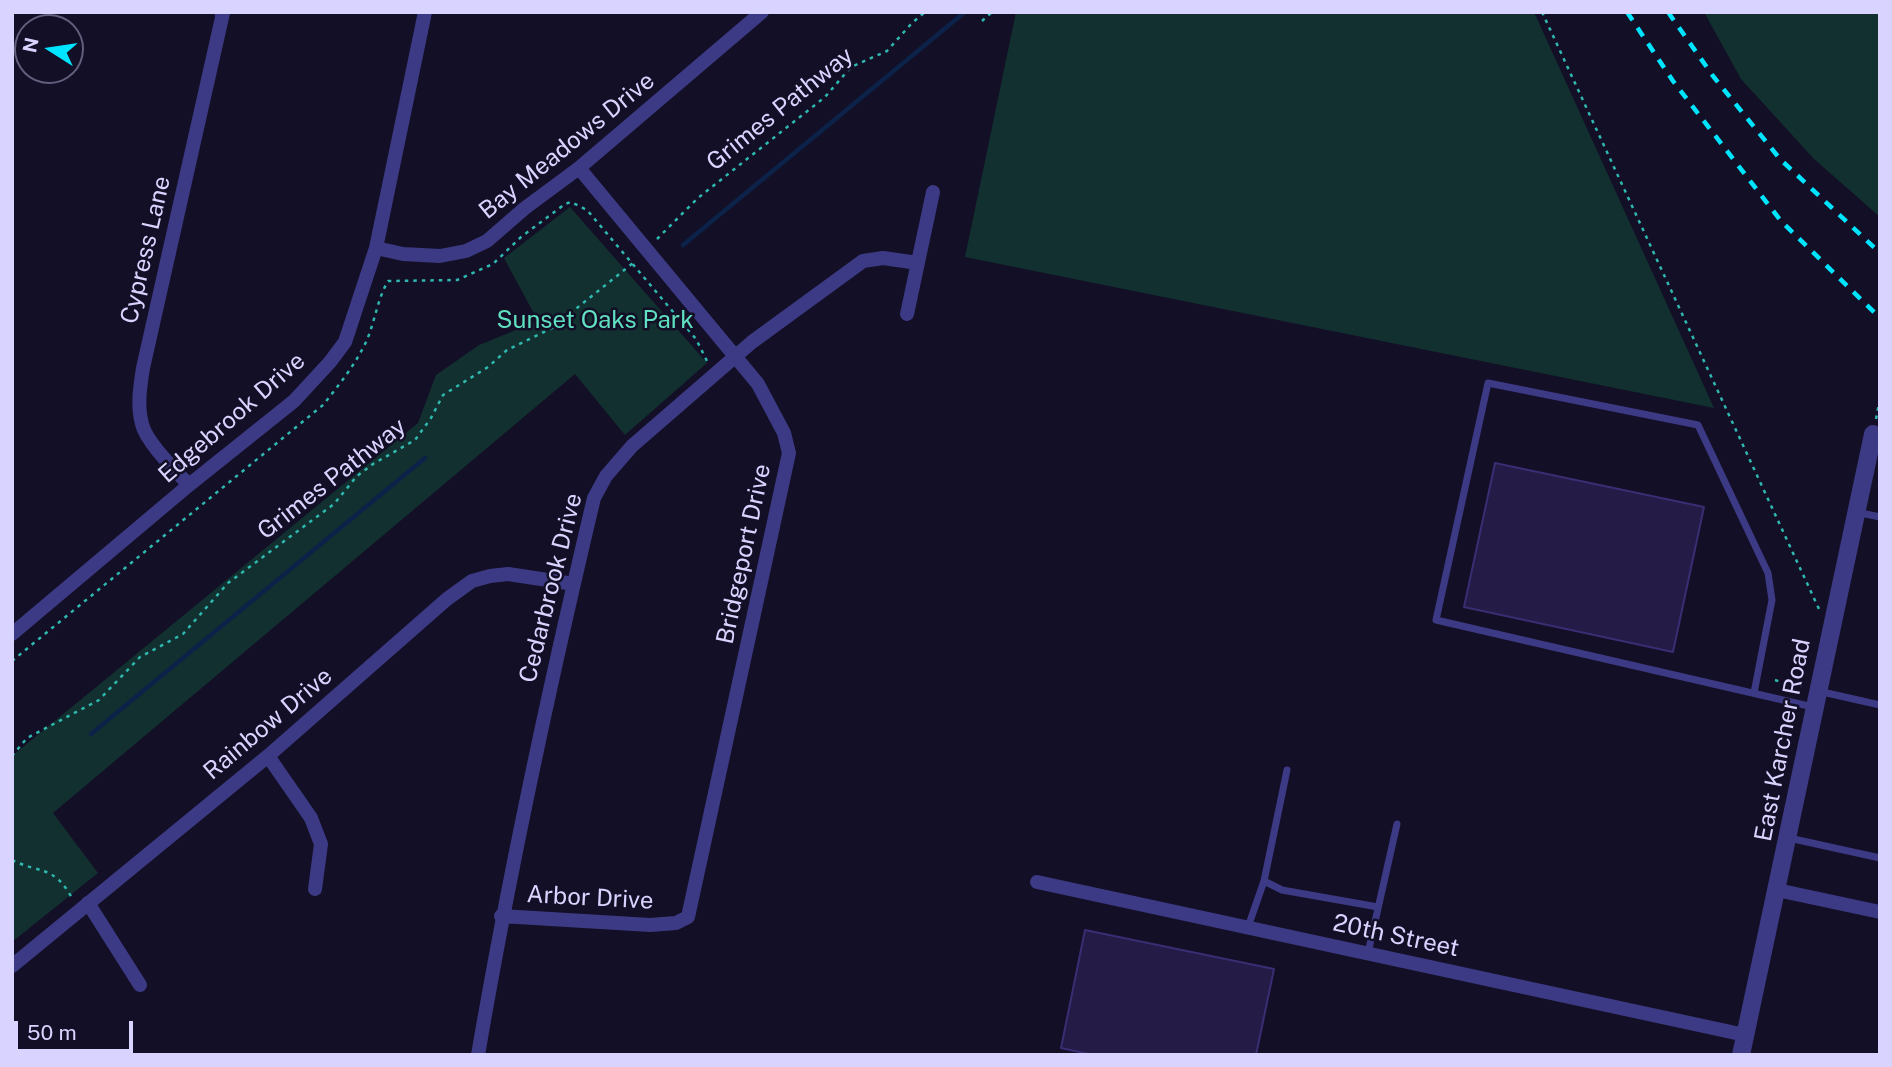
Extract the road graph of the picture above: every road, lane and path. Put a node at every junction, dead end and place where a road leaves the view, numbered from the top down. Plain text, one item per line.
1 (221, 12) edge
2 (425, 12) edge
3 (762, 12) edge
4 (925, 12) edge
5 (992, 12) edge
6 (1542, 12) edge
7 (982, 21) dead end
8 (579, 168) junction
9 (933, 192) dead end
10 (376, 248) junction
11 (647, 252) junction
12 (918, 263) junction
13 (631, 264) junction
14 (907, 314) dead end
15 (736, 356) junction
16 (705, 367) dead end
17 (1880, 398) edge
18 (1873, 434) joint
19 (190, 485) junction
20 (1856, 512) junction
21 (1880, 517) edge
22 (574, 584) junction
23 (1832, 617) junction
24 (12, 634) edge
25 (12, 661) edge
26 (1774, 680) dead end
27 (1754, 693) junction
28 (1812, 694) junction
29 (1880, 705) edge
30 (12, 756) edge
31 (268, 756) junction
32 (1287, 770) dead end
33 (1397, 824) dead end
34 (1789, 838) junction
35 (1880, 858) edge
36 (12, 860) edge
37 (1264, 881) junction
38 (1037, 882) dead end
39 (315, 889) dead end
40 (1777, 890) junction
41 (84, 897) junction
42 (1378, 906) junction
43 (1880, 912) edge
44 (501, 916) junction
45 (676, 923) joint
46 (1248, 927) junction
47 (1368, 953) junction
48 (12, 966) edge
49 (140, 985) dead end
50 (1745, 1035) junction
51 (478, 1055) edge
52 (1741, 1055) edge

1 - 19 street, Cypress Lane
2 - 10 street, Edgebrook Drive
3 - 8 street, Bay Meadows Drive
4 - 11 path, Grimes Pathway
5 - 7 path
6 - 23 path
8 - 10 street, Bay Meadows Drive
8 - 11 street, Bridgeport Drive
9 - 12 street
10 - 19 street, Edgebrook Drive
11 - 13 path, Grimes Pathway
11 - 15 street, Bridgeport Drive
12 - 14 street
12 - 15 street, Cedarbrook Drive
13 - 16 path
13 - 25 path
13 - 30 path, Grimes Pathway
15 - 22 street, Cedarbrook Drive
15 - 45 street, Bridgeport Drive
17 - 18 path
18 - 20 street, East Karcher Road
19 - 24 street, Edgebrook Drive
20 - 21 lane
20 - 23 street, East Karcher Road
22 - 31 street, Rainbow Drive
22 - 44 street, Cedarbrook Drive
23 - 28 street, East Karcher Road
26 - 28 path
27 - 27 lane
27 - 28 lane
28 - 29 lane
28 - 34 street, East Karcher Road
31 - 39 street
31 - 41 street, Rainbow Drive
32 - 37 lane
33 - 42 lane
34 - 35 lane
34 - 40 street, East Karcher Road
36 - 41 path
37 - 42 lane
37 - 46 lane
38 - 46 street, 20th Street
40 - 43 street
40 - 50 street, East Karcher Road
41 - 48 street, Rainbow Drive
41 - 49 street
42 - 47 lane
44 - 45 street, Arbor Drive
44 - 51 street, Cedarbrook Drive
46 - 47 street, 20th Street
47 - 50 street, 20th Street
50 - 52 street, East Karcher Road

